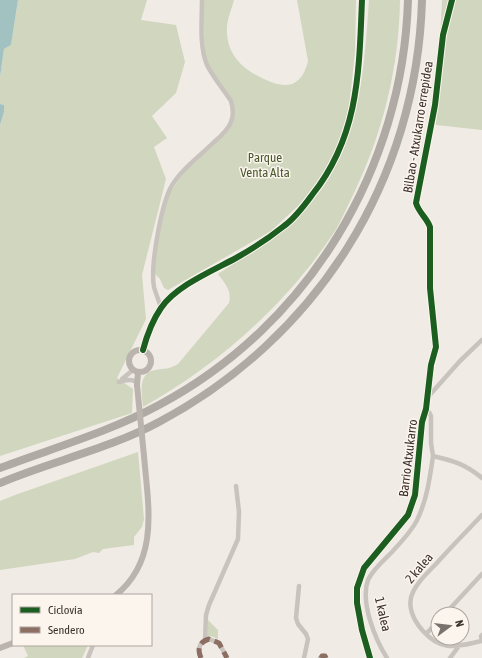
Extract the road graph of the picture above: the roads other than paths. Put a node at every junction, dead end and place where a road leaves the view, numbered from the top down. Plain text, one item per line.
1 (202, 0) edge
2 (362, 0) edge
3 (408, 0) edge
4 (422, 0) edge
5 (452, 0) edge
6 (161, 308) junction
7 (482, 340) edge
8 (143, 350) junction
9 (136, 371) junction
10 (137, 385) junction
11 (427, 398) junction
12 (426, 409) junction
13 (433, 456) junction
14 (0, 468) edge
15 (482, 478) edge
16 (0, 482) edge
17 (236, 486) dead end
18 (482, 515) edge
19 (482, 574) edge
20 (299, 586) dead end
21 (117, 594) edge
22 (452, 606) edge
23 (430, 630) edge
24 (426, 634) junction
25 (482, 635) edge
26 (430, 637) edge
27 (205, 640) junction
28 (482, 641) edge
29 (12, 643) edge
30 (470, 644) edge
31 (94, 646) edge
32 (445, 646) edge
33 (459, 646) joint
34 (0, 648) edge
35 (88, 658) edge
36 (201, 658) edge
37 (227, 658) edge
38 (304, 658) edge
39 (320, 658) edge
40 (326, 658) edge
41 (370, 658) edge
42 (387, 658) edge
43 (450, 658) edge

1 - 6 street
2 - 6 street
3 - 14 highway
4 - 16 highway
5 - 11 street, Bilbao - Atxukarro errepidea
6 - 8 street
7 - 11 street
8 - 9 street
8 - 9 street
9 - 10 street
9 - 10 street
10 - 21 street, bridge
11 - 12 street, Bilbao - Atxukarro errepidea
12 - 13 street, 1 kalea
12 - 41 street, Barrio Atxukarro
13 - 15 street
13 - 42 street, 1 kalea
17 - 27 street
18 - 24 street, 2 kalea
19 - 22 street
20 - 38 street
23 - 24 street
24 - 26 street, 2 kalea
25 - 28 street
27 - 36 street
27 - 37 street
28 - 30 street, 2 kalea
29 - 34 street
31 - 35 street
32 - 33 street, 2 kalea
33 - 43 street
39 - 40 street

